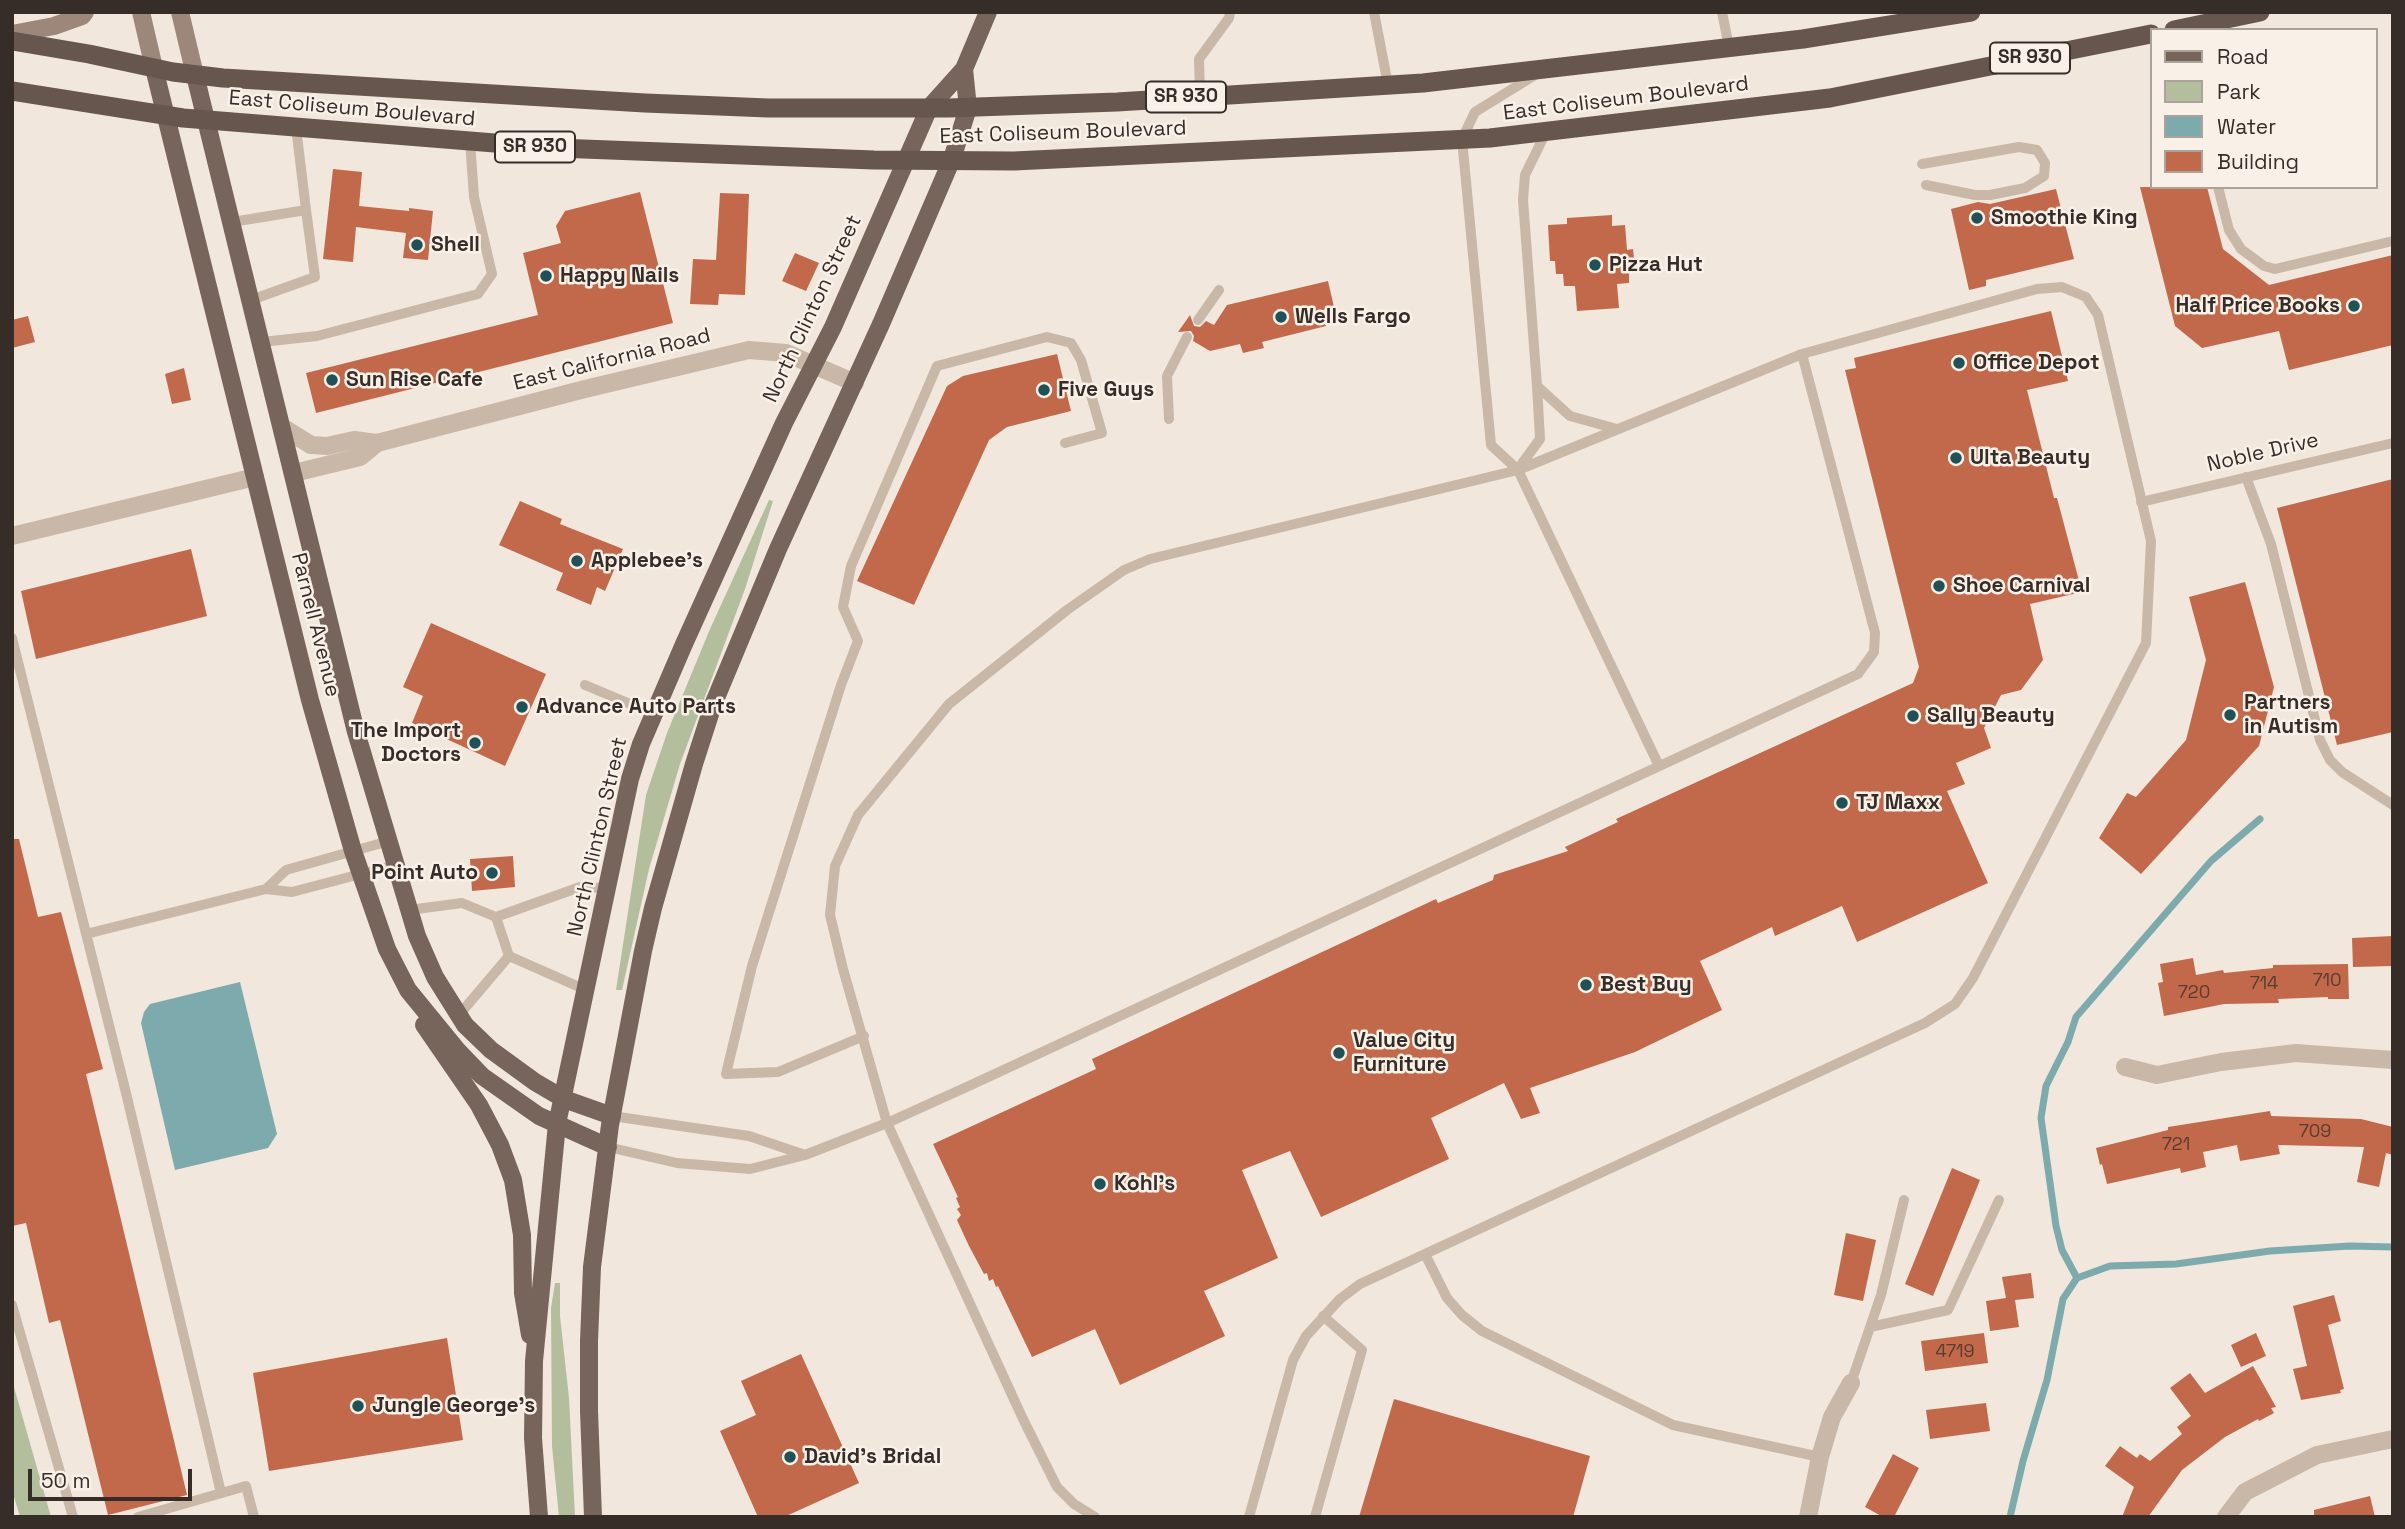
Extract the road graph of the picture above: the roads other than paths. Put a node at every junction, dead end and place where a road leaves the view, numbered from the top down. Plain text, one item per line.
1 (85, 12) edge
2 (141, 12) edge
3 (180, 12) edge
4 (988, 12) edge
5 (1230, 12) edge
6 (1374, 12) edge
7 (1721, 12) edge
8 (1972, 12) edge
9 (2260, 12) edge
10 (2182, 28) edge
11 (12, 34) edge
12 (2150, 34) edge
13 (12, 41) edge
14 (1729, 47) junction
15 (153, 68) junction
16 (964, 69) junction
17 (1544, 69) junction
18 (195, 75) junction
19 (1388, 85) junction
20 (12, 91) edge
21 (1200, 96) junction
22 (929, 108) junction
23 (968, 108) junction
24 (166, 116) junction
25 (207, 120) junction
26 (296, 127) junction
27 (1547, 131) junction
28 (1462, 139) junction
29 (470, 141) junction
30 (952, 159) junction
31 (906, 161) junction
32 (1922, 164) dead end
33 (1926, 185) dead end
34 (2219, 189) edge
35 (306, 210) junction
36 (232, 222) junction
37 (2393, 241) edge
38 (1219, 290) dead end
39 (251, 300) junction
40 (1198, 320) dead end
41 (1187, 337) dead end
42 (262, 342) junction
43 (1802, 354) junction
44 (815, 366) junction
45 (855, 383) junction
46 (1537, 386) junction
47 (1170, 419) dead end
48 (282, 427) junction
49 (1617, 429) junction
50 (377, 443) junction
51 (1065, 443) dead end
52 (2393, 443) edge
53 (1518, 470) junction
54 (294, 473) junction
55 (255, 477) junction
56 (2246, 477) junction
57 (2141, 502) junction
58 (12, 536) edge
59 (12, 638) edge
60 (585, 685) dead end
61 (654, 714) junction
62 (1660, 766) junction
63 (2393, 805) edge
64 (388, 841) junction
65 (353, 851) junction
66 (395, 865) junction
67 (360, 874) junction
68 (607, 888) junction
69 (266, 889) junction
70 (409, 910) junction
71 (496, 917) junction
72 (86, 934) junction
73 (509, 956) junction
74 (586, 989) junction
75 (408, 990) junction
76 (459, 1015) junction
77 (864, 1036) junction
78 (2393, 1060) edge
79 (2124, 1067) dead end
80 (564, 1098) junction
81 (612, 1116) junction
82 (887, 1123) junction
83 (557, 1124) junction
84 (608, 1147) junction
85 (805, 1155) junction
86 (1904, 1200) dead end
87 (1999, 1200) dead end
88 (1425, 1254) junction
89 (12, 1306) edge
90 (1323, 1315) junction
91 (1870, 1327) junction
92 (534, 1361) junction
93 (1852, 1383) joint
94 (2393, 1439) edge
95 (1820, 1457) junction
96 (221, 1493) junction
97 (73, 1517) edge
98 (138, 1517) edge
99 (254, 1517) edge
100 (539, 1517) edge
101 (593, 1517) edge
102 (1095, 1517) edge
103 (1249, 1517) edge
104 (1315, 1517) edge
105 (1808, 1517) edge
106 (2226, 1517) edge

1 - 11 main road
2 - 15 main road, Parnell Avenue
3 - 18 main road, Parnell Avenue
4 - 16 main road, North Clinton Street
5 - 21 lane
6 - 19 lane
7 - 14 lane
8 - 14 highway, East Coliseum Boulevard / SR 930
9 - 10 highway
12 - 27 highway, East Coliseum Boulevard / SR 930
13 - 15 highway, East Coliseum Boulevard / SR 930
14 - 17 highway, East Coliseum Boulevard / SR 930
15 - 18 highway, East Coliseum Boulevard / SR 930
15 - 24 main road, Parnell Avenue
16 - 22 main road, North Clinton Street
16 - 23 main road, North Clinton Street
17 - 19 highway, East Coliseum Boulevard / SR 930
17 - 28 lane
18 - 22 highway, East Coliseum Boulevard / SR 930
18 - 25 main road, Parnell Avenue
19 - 21 highway, East Coliseum Boulevard / SR 930
20 - 24 highway, East Coliseum Boulevard / SR 930
21 - 23 highway, East Coliseum Boulevard / SR 930
22 - 23 highway, East Coliseum Boulevard / SR 930
22 - 31 main road, North Clinton Street
23 - 30 main road, North Clinton Street
24 - 25 highway, East Coliseum Boulevard / SR 930
24 - 55 main road, Parnell Avenue
25 - 26 highway, East Coliseum Boulevard / SR 930
25 - 36 main road, Parnell Avenue
26 - 29 highway, East Coliseum Boulevard / SR 930
26 - 35 lane
27 - 28 highway, East Coliseum Boulevard / SR 930
27 - 46 lane
28 - 30 highway, East Coliseum Boulevard / SR 930
28 - 53 lane
29 - 31 highway, East Coliseum Boulevard / SR 930
29 - 42 lane
30 - 31 highway, East Coliseum Boulevard / SR 930
30 - 45 main road, North Clinton Street
31 - 44 main road, North Clinton Street
32 - 33 lane
34 - 37 lane
35 - 36 lane
35 - 39 lane
36 - 39 main road, Parnell Avenue
38 - 40 lane
39 - 42 main road, Parnell Avenue
41 - 47 lane
42 - 48 main road, Parnell Avenue
43 - 49 lane
43 - 57 lane
43 - 62 lane
44 - 45 street, East California Road
44 - 50 street, East California Road
44 - 61 main road, North Clinton Street
45 - 81 main road, North Clinton Street
46 - 49 lane
46 - 53 lane
48 - 50 street, East California Road
48 - 54 main road, Parnell Avenue
49 - 53 lane
50 - 54 street, East California Road
51 - 77 lane
52 - 56 lane, Noble Drive
53 - 62 lane
53 - 77 lane
54 - 64 main road, Parnell Avenue
55 - 58 street
55 - 65 main road, Parnell Avenue
56 - 57 lane, Noble Drive
56 - 63 lane
57 - 88 lane
59 - 72 lane
60 - 61 lane
61 - 68 main road, North Clinton Street
62 - 82 lane
64 - 65 lane
64 - 66 main road, Parnell Avenue
65 - 67 main road, Parnell Avenue
65 - 69 lane
66 - 67 lane
66 - 70 main road, Parnell Avenue
67 - 69 lane
67 - 75 main road, Parnell Avenue
68 - 71 lane
68 - 74 main road, North Clinton Street
69 - 72 lane
70 - 71 lane
70 - 76 main road, Parnell Avenue
71 - 73 lane
72 - 96 lane
73 - 74 lane
73 - 76 lane
74 - 80 main road, North Clinton Street
75 - 83 main road, Parnell Avenue
75 - 92 main road
76 - 80 main road, Parnell Avenue
77 - 82 lane
78 - 79 street
80 - 81 main road, Parnell Avenue
80 - 83 main road, North Clinton Street
81 - 84 main road, North Clinton Street
81 - 85 lane
82 - 85 lane
82 - 102 lane
83 - 84 main road, Parnell Avenue
83 - 92 main road, North Clinton Street
84 - 85 lane
84 - 101 main road, North Clinton Street
86 - 91 lane
87 - 91 lane
88 - 90 lane
88 - 95 lane
89 - 97 lane
90 - 103 lane
90 - 104 lane
91 - 93 lane
92 - 100 main road, North Clinton Street
93 - 95 street
94 - 106 street
95 - 105 street
96 - 98 lane
96 - 99 lane

